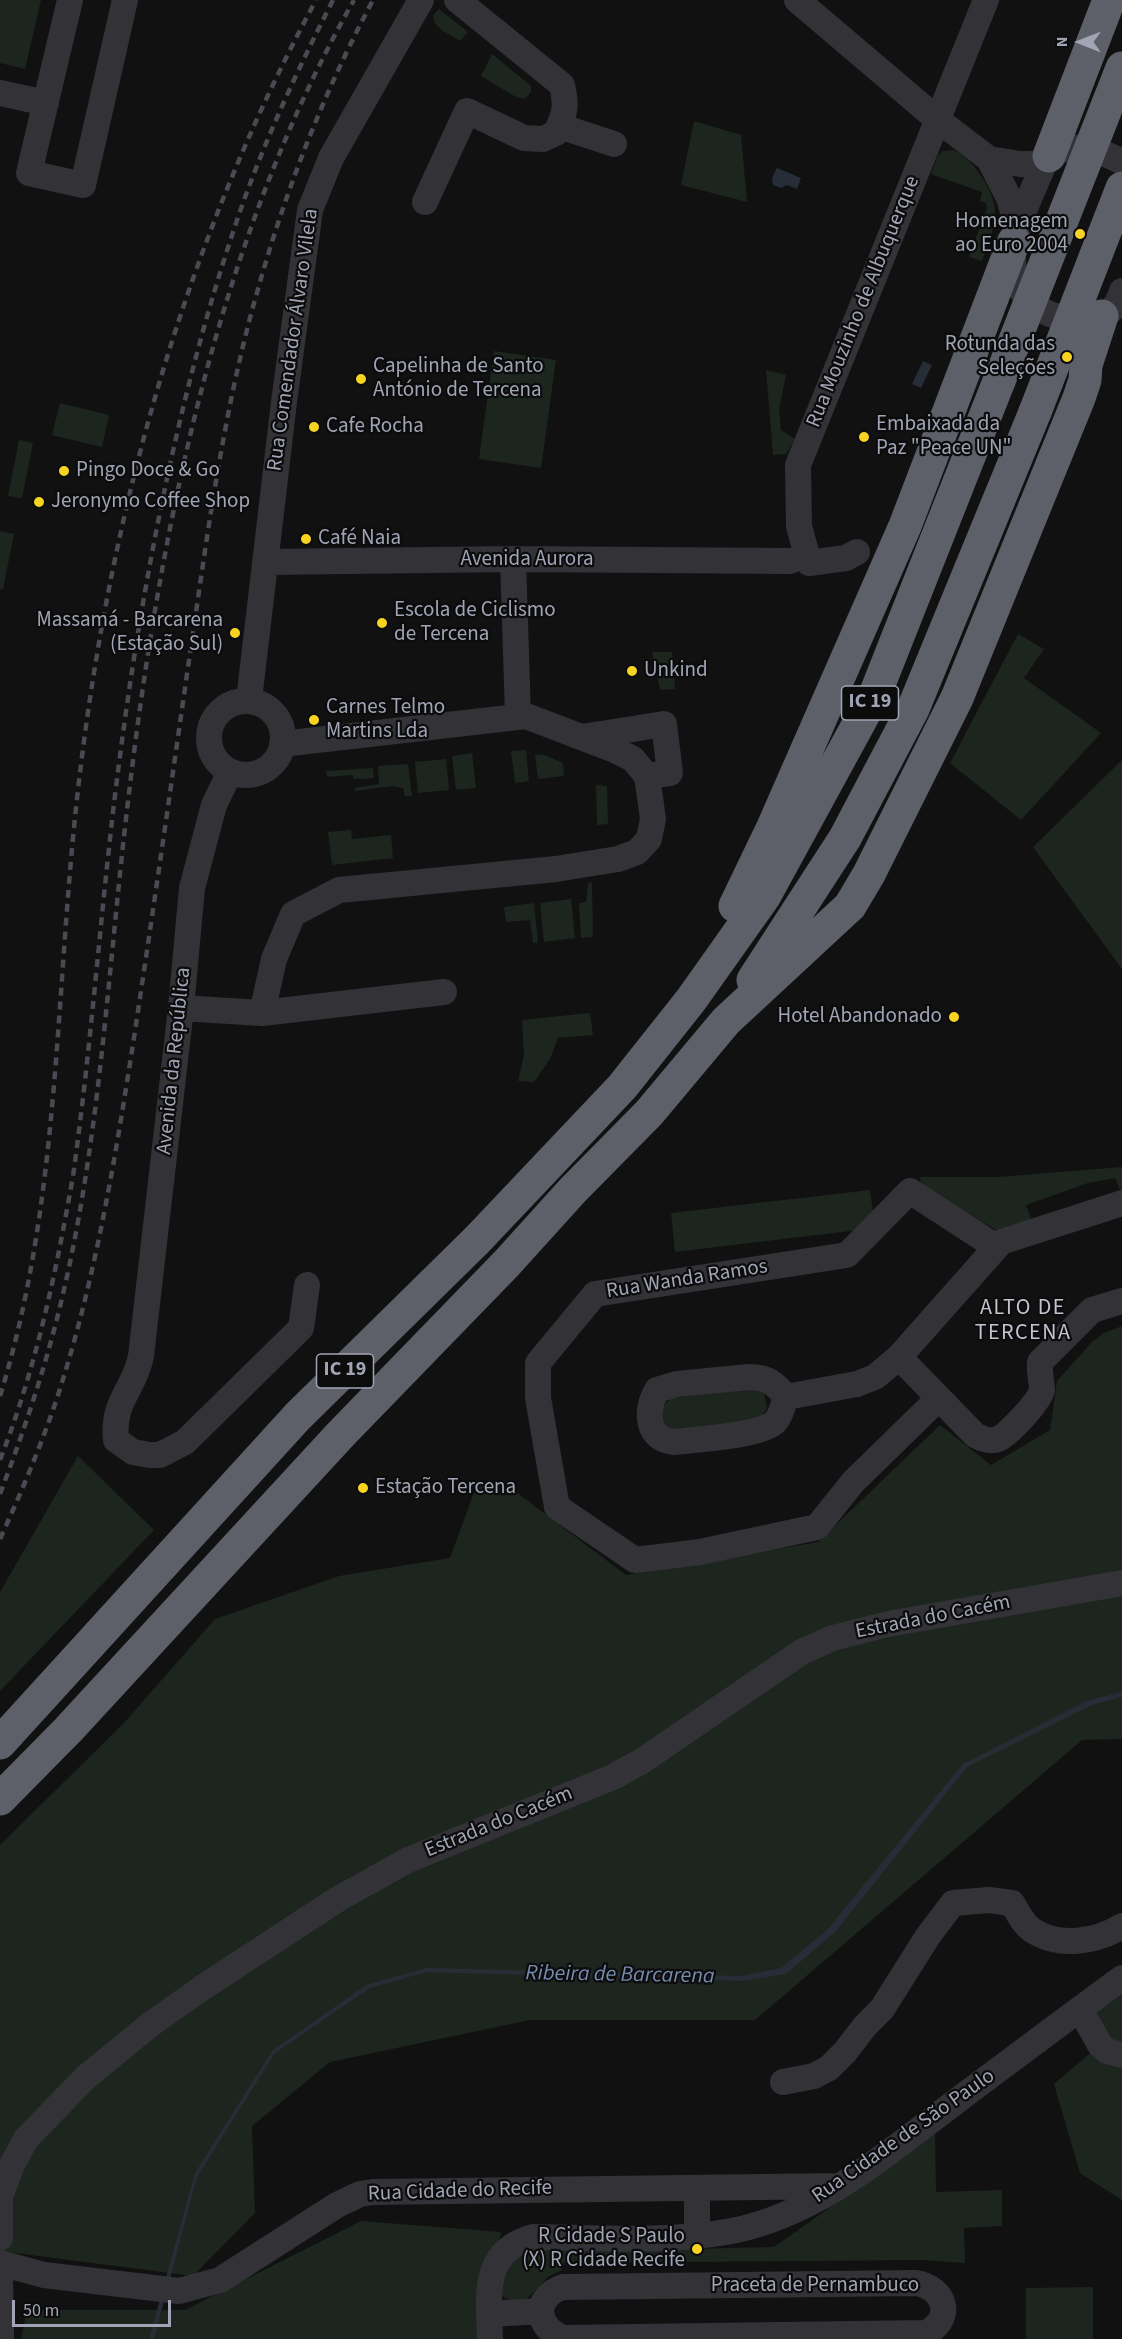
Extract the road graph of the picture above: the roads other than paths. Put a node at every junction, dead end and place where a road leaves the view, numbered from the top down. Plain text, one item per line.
1 (70, 0) edge
2 (125, 0) edge
3 (421, 0) edge
4 (457, 0) edge
5 (797, 0) edge
6 (986, 0) edge
7 (1109, 0) edge
8 (1122, 68) edge
9 (0, 93) edge
10 (46, 103) junction
11 (938, 120) junction
12 (559, 126) junction
13 (614, 144) dead end
14 (989, 159) junction
15 (1046, 160) junction
16 (1122, 162) edge
17 (1122, 188) edge
18 (424, 202) dead end
19 (1016, 236) junction
20 (1122, 291) edge
21 (1111, 313) edge
22 (857, 552) dead end
23 (513, 559) junction
24 (789, 561) dead end
25 (264, 562) junction
26 (249, 700) junction
27 (518, 716) junction
28 (582, 737) junction
29 (282, 744) junction
30 (230, 772) junction
31 (647, 776) junction
32 (444, 992) dead end
33 (691, 1000) junction
34 (181, 1008) junction
35 (262, 1013) junction
36 (726, 1021) junction
37 (1122, 1203) edge
38 (996, 1247) junction
39 (307, 1285) dead end
40 (1122, 1301) edge
41 (899, 1357) junction
42 (786, 1397) junction
43 (939, 1398) junction
44 (1122, 1582) edge
45 (0, 1743) edge
46 (0, 1799) edge
47 (1122, 1926) edge
48 (1122, 1978) edge
49 (1080, 2009) junction
50 (1122, 2055) edge
51 (783, 2082) dead end
52 (839, 2186) junction
53 (697, 2188) junction
54 (697, 2236) junction
55 (0, 2238) edge
56 (0, 2263) edge
57 (0, 2275) edge
58 (541, 2311) junction
59 (490, 2327) edge
60 (2, 2339) edge

1 - 10 street
2 - 10 street
3 - 25 street, Rua Comendador Álvaro Vilela
4 - 12 street
5 - 11 street
6 - 11 street, Rua Mouzinho de Albuquerque
7 - 15 highway
8 - 33 highway, IC 19, bridge
9 - 10 street
11 - 14 street
11 - 22 street, Rua Mouzinho de Albuquerque
12 - 13 street
12 - 18 street
14 - 15 street
14 - 19 street
15 - 16 street
15 - 19 street
17 - 36 highway, IC 19, bridge
19 - 21 street
19 - 33 highway
20 - 21 street
21 - 36 highway
23 - 24 street, Avenida Aurora
23 - 25 street, Avenida Aurora
23 - 27 street
25 - 26 street
26 - 29 street
26 - 30 street
27 - 28 street
27 - 29 street
28 - 31 street
28 - 31 street
29 - 30 street
30 - 34 street, Avenida da República
31 - 35 street
32 - 35 street
33 - 45 highway, IC 19
34 - 35 street
34 - 39 street, Avenida da República
36 - 46 highway, IC 19
37 - 38 street
38 - 41 street
38 - 43 street, Rua Wanda Ramos
40 - 43 street
41 - 42 street
41 - 43 street
42 - 42 street
44 - 55 street, Estrada do Cacém
47 - 51 street
48 - 49 street, Rua Cidade de São Paulo
49 - 50 street
49 - 52 street, Rua Cidade de São Paulo
52 - 53 street, Rua Cidade do Recife
52 - 54 street, Rua Cidade de São Paulo
53 - 54 street
53 - 56 street, Rua Cidade do Recife
54 - 59 street, Rua Cidade de São Paulo
57 - 60 street
58 - 58 street, Praceta de Pernambuco
58 - 59 street

